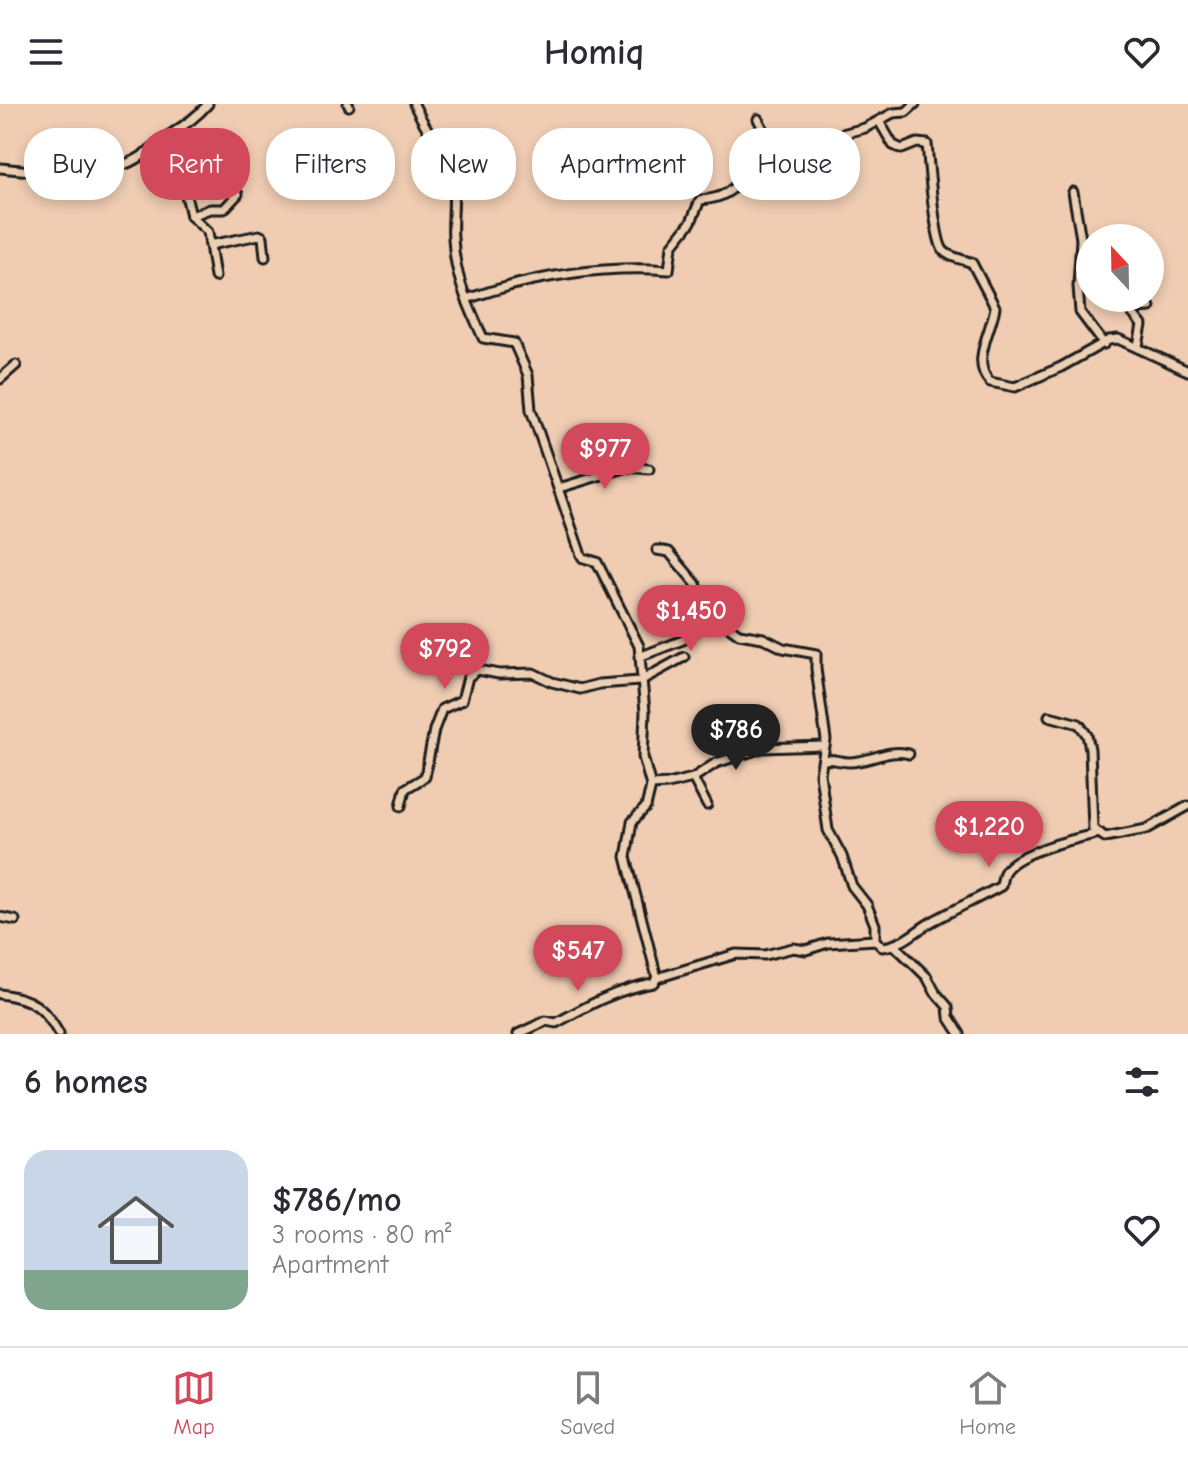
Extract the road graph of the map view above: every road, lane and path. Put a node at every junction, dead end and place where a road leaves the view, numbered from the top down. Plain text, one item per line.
1 (208, 104) edge
2 (414, 104) edge
3 (915, 104) edge
4 (758, 119) dead end
5 (879, 121) junction
6 (181, 128) edge
7 (763, 128) edge
8 (860, 129) edge
9 (140, 156) edge
10 (0, 168) edge
11 (729, 192) edge
12 (1073, 192) dead end
13 (187, 200) edge
14 (232, 200) edge
15 (191, 216) junction
16 (210, 245) junction
17 (265, 257) dead end
18 (215, 277) dead end
19 (466, 299) junction
20 (1131, 312) edge
21 (1104, 344) junction
22 (1138, 346) junction
23 (16, 365) dead end
24 (1188, 371) edge
25 (0, 379) edge
26 (649, 469) dead end
27 (559, 488) junction
28 (657, 550) dead end
29 (712, 615) junction
30 (639, 657) junction
31 (684, 657) dead end
32 (640, 681) junction
33 (1049, 716) dead end
34 (825, 746) junction
35 (909, 754) dead end
36 (823, 760) junction
37 (693, 778) junction
38 (651, 785) junction
39 (707, 805) dead end
40 (401, 806) dead end
41 (1188, 806) edge
42 (1100, 833) junction
43 (0, 917) edge
44 (15, 920) dead end
45 (875, 940) junction
46 (895, 946) junction
47 (657, 978) junction
48 (0, 994) edge
49 (59, 1034) edge
50 (518, 1034) edge
51 (960, 1034) edge

1 - 6 street
2 - 19 street
3 - 5 street
4 - 7 street
5 - 8 street
5 - 21 street
9 - 10 street
11 - 19 street
12 - 21 street
13 - 15 street
14 - 15 street
15 - 16 street
16 - 17 street
16 - 18 street
19 - 27 street
20 - 22 street
21 - 22 street
22 - 24 street
23 - 25 street
26 - 27 street
27 - 30 street
28 - 29 street
29 - 30 street
29 - 34 street
30 - 32 street
31 - 32 street
32 - 38 street
32 - 40 street
33 - 42 street
34 - 36 street
34 - 37 street
35 - 36 street
36 - 45 street
37 - 38 street
37 - 39 street
38 - 47 street
41 - 42 street
42 - 46 street
43 - 44 street
45 - 46 street
45 - 47 street
46 - 51 street
47 - 50 street
48 - 49 street

